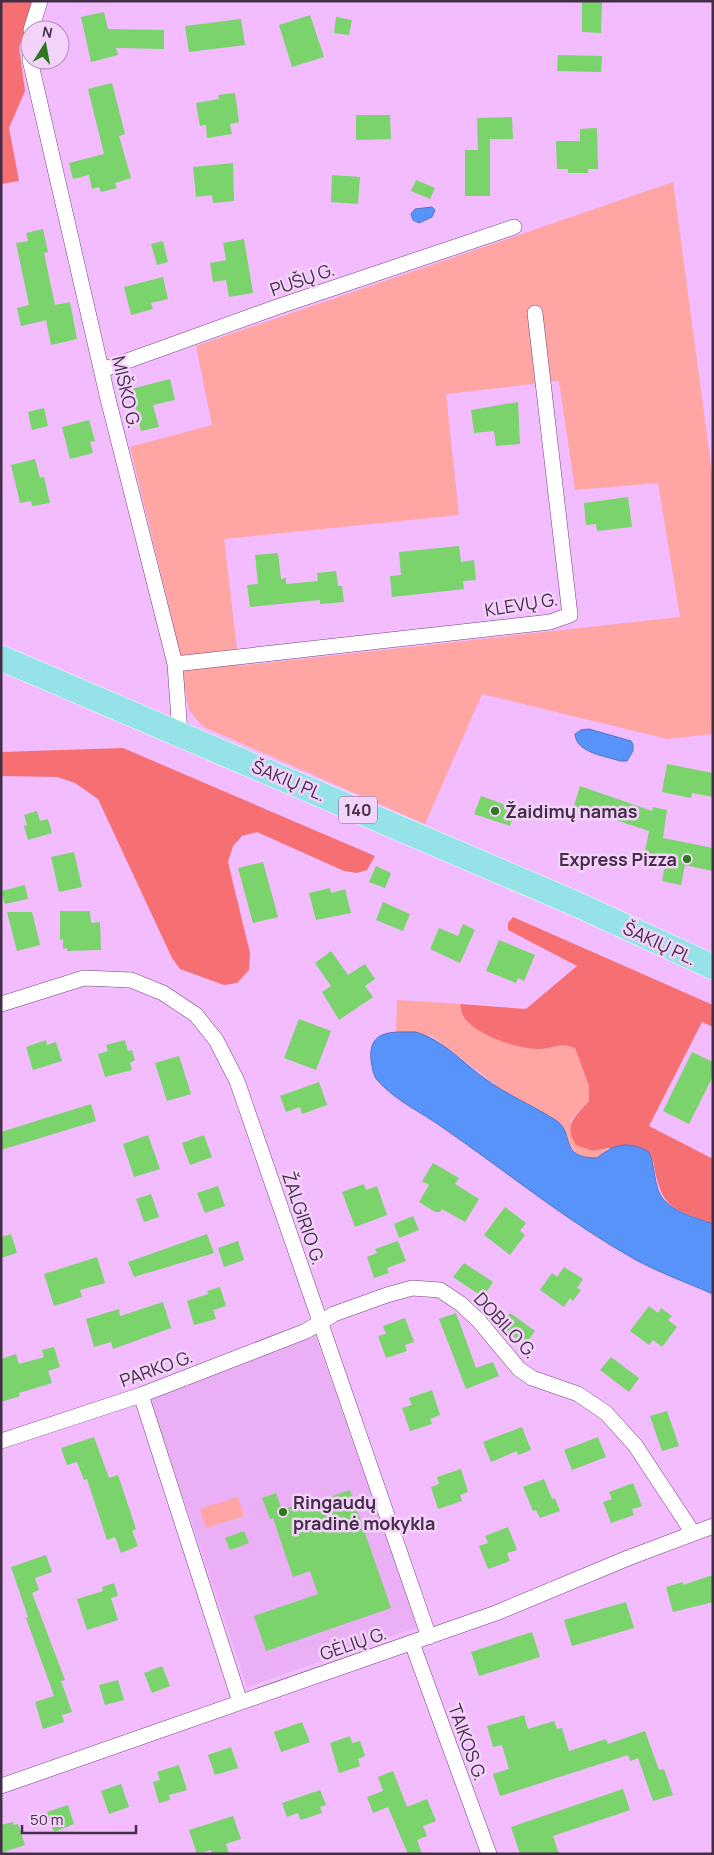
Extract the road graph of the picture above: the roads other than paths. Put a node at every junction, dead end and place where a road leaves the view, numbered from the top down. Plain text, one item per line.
1 (40, 1) edge
2 (34, 20) edge
3 (32, 70) edge
4 (514, 227) dead end
5 (535, 313) dead end
6 (102, 370) junction
7 (1, 658) edge
8 (175, 664) junction
9 (180, 734) junction
10 (713, 967) edge
11 (1, 1004) edge
12 (320, 1323) junction
13 (141, 1395) junction
14 (1, 1441) edge
15 (713, 1526) edge
16 (693, 1533) junction
17 (429, 1636) junction
18 (412, 1643) junction
19 (240, 1702) junction
20 (1, 1786) edge
21 (489, 1854) edge

1 - 2 street
3 - 6 street, MIŠKO G.
4 - 6 street, PUŠŲ G.
5 - 8 street, KLEVŲ G.
6 - 8 street, MIŠKO G.
7 - 9 main road, ŠAKIŲ PL. / 140
8 - 9 street, MIŠKO G.
9 - 10 main road, ŠAKIŲ PL. / 140
11 - 12 street, ŽALGIRIO G.
12 - 13 street, PARKO G.
12 - 16 street, DOBILO G.
12 - 17 street, ŽALGIRIO G.
13 - 14 street, PARKO G.
13 - 19 street
15 - 16 street, GĖLIŲ G.
16 - 17 street, GĖLIŲ G.
17 - 18 street, GĖLIŲ G.
18 - 19 street, GĖLIŲ G.
18 - 21 street, TAIKOS G.
19 - 20 street, GĖLIŲ G.

